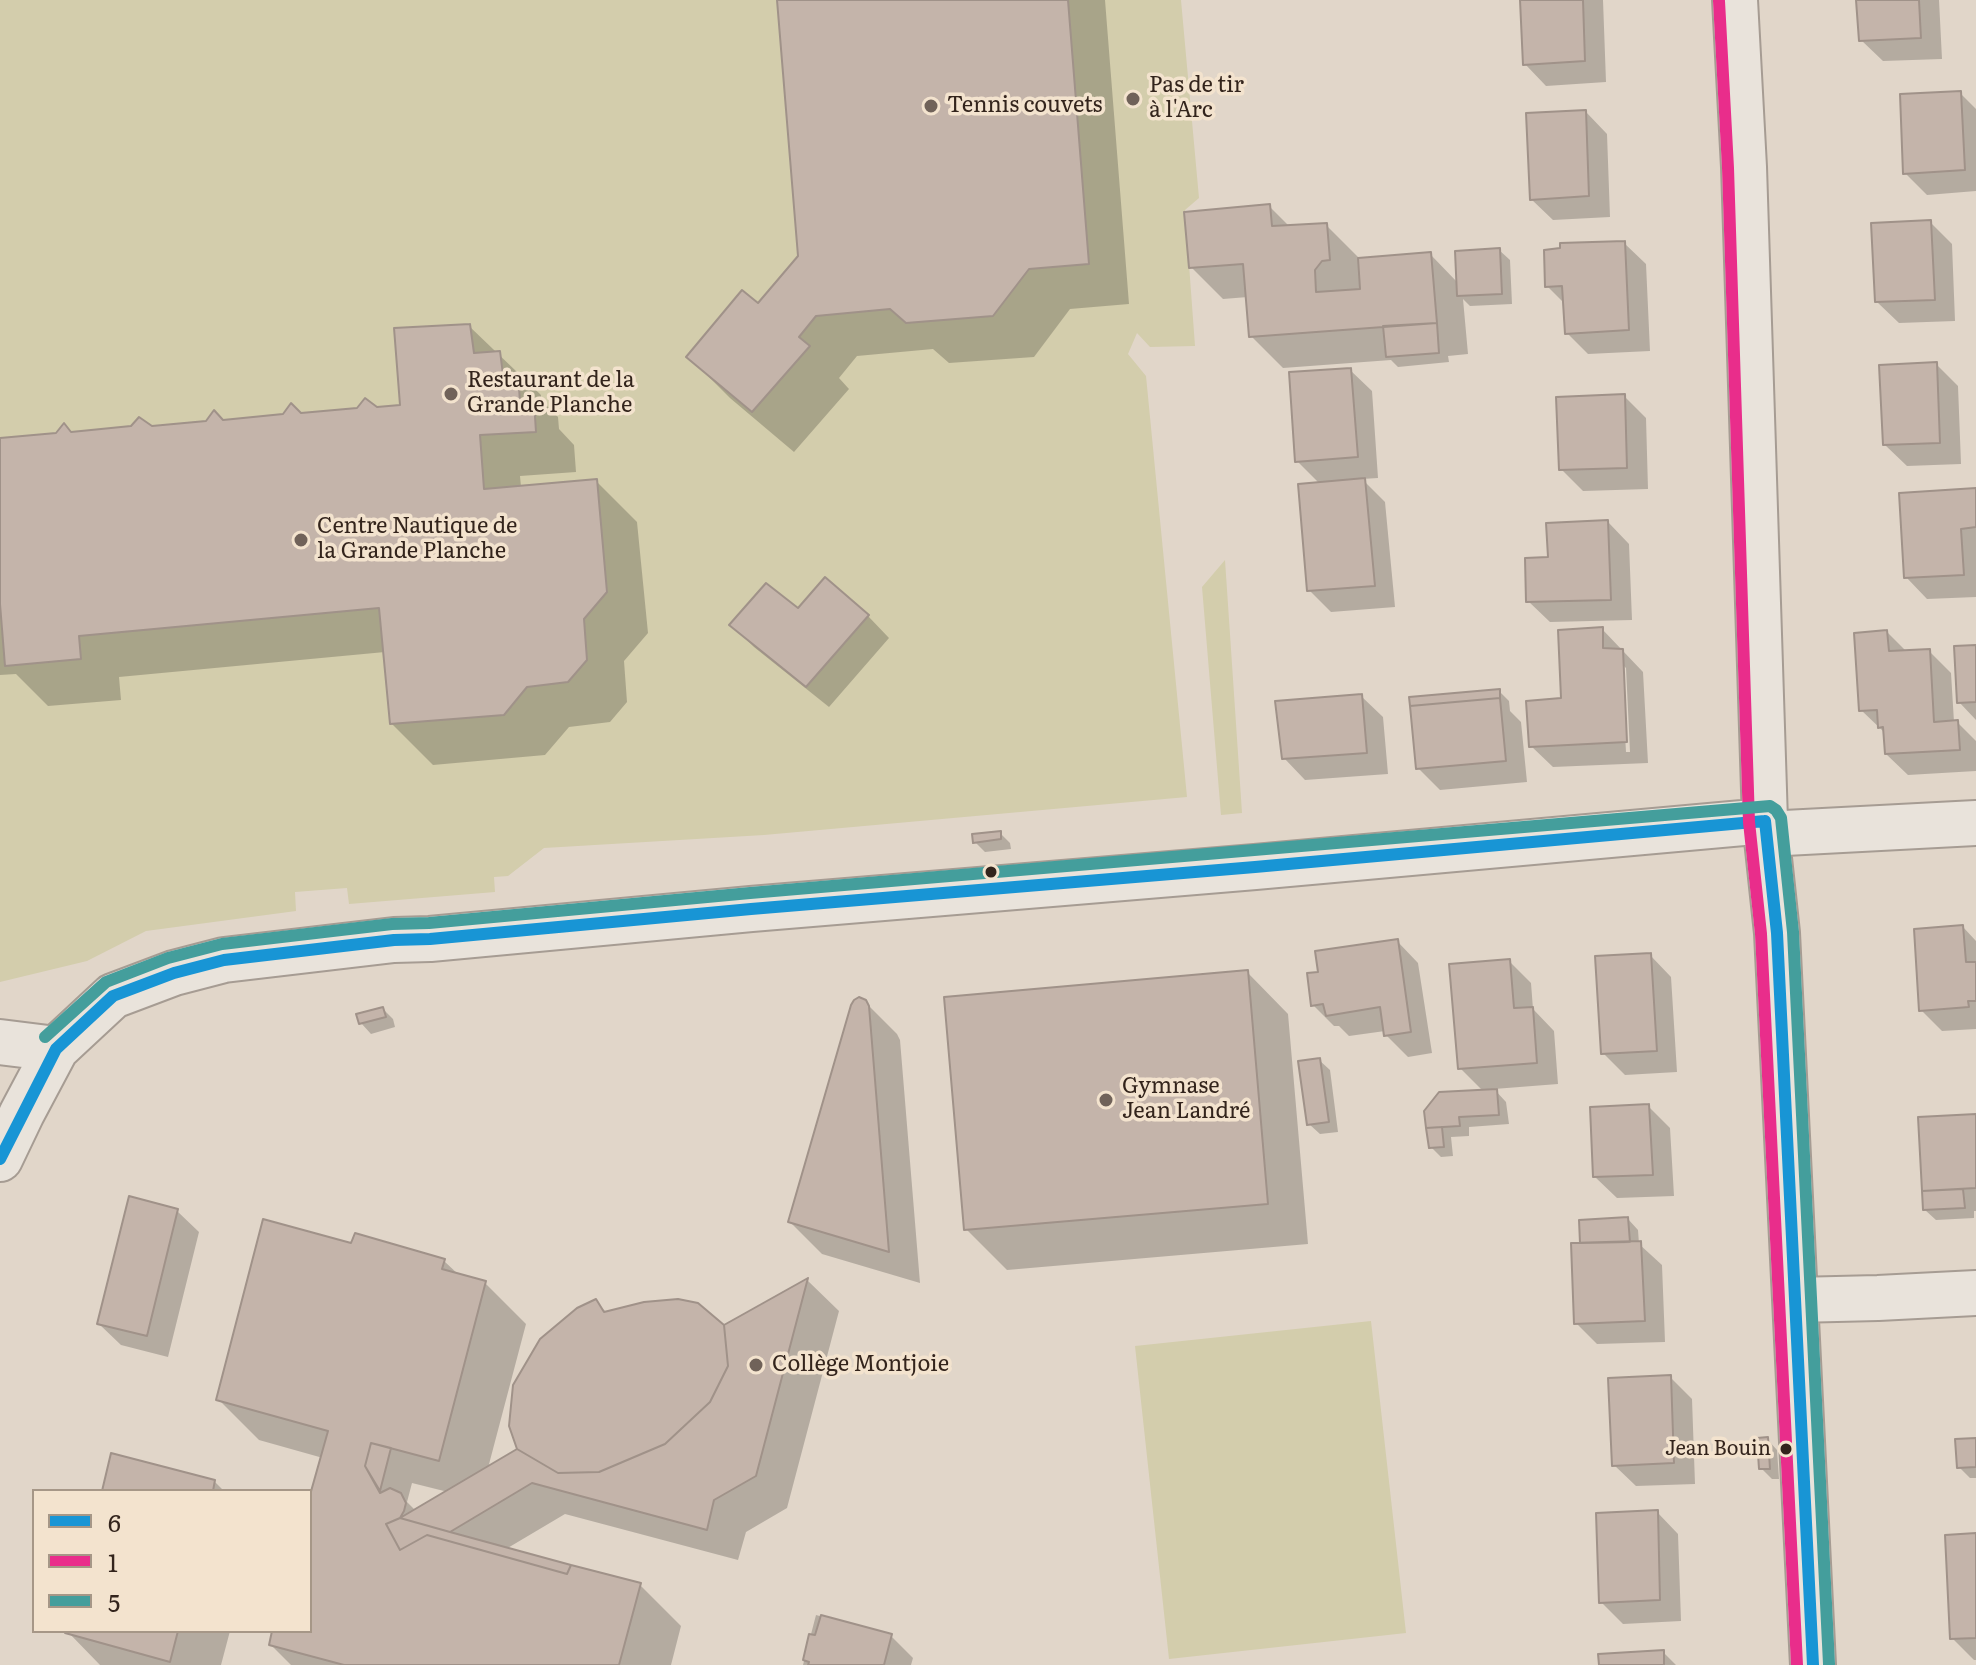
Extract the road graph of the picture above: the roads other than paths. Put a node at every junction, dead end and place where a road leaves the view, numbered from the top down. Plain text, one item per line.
1 (1735, 0) edge
2 (1976, 823) edge
3 (1766, 827) junction
4 (0, 1042) edge
5 (56, 1049) junction
6 (0, 1159) edge
7 (1976, 1293) edge
8 (1795, 1300) junction
9 (1813, 1665) edge

1 - 3 street
2 - 3 street
3 - 5 street
3 - 8 street
4 - 5 street
5 - 6 street
7 - 8 street
8 - 9 street

